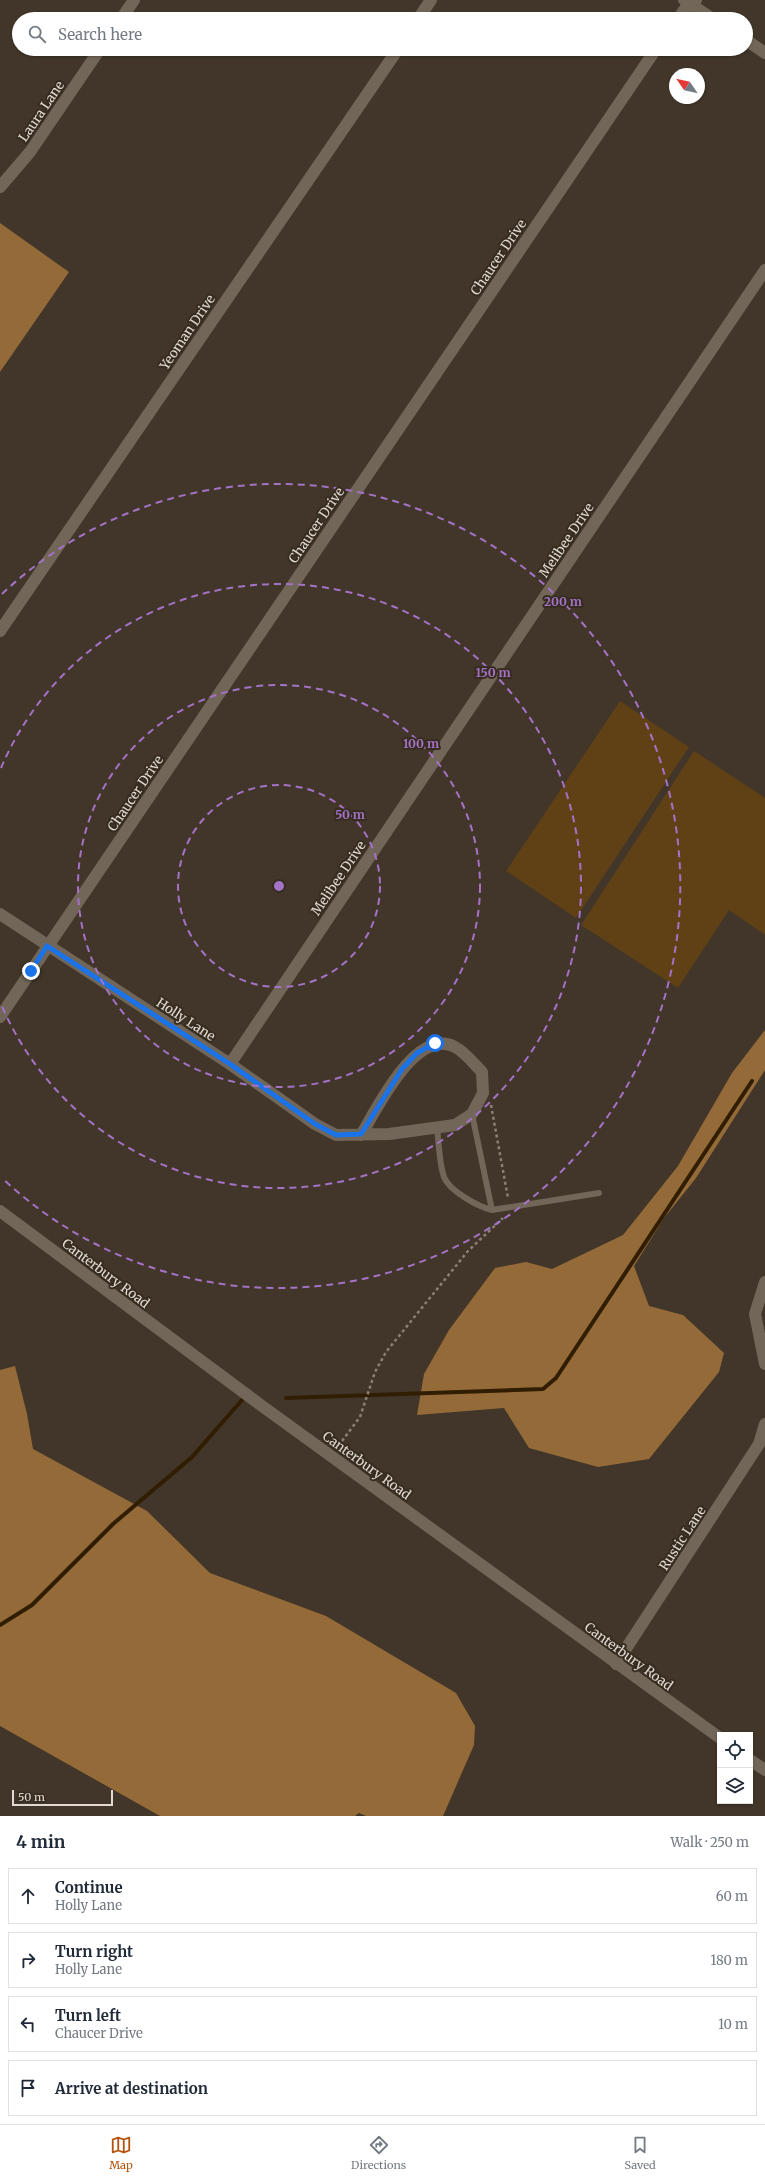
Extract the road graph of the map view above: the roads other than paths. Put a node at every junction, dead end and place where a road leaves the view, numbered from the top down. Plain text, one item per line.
1 (134, 0) edge
2 (431, 0) edge
3 (690, 1) edge
4 (126, 12) edge
5 (423, 12) edge
6 (683, 12) edge
7 (704, 12) edge
8 (753, 45) edge
9 (765, 53) edge
10 (95, 56) edge
11 (393, 56) edge
12 (651, 56) edge
13 (0, 187) edge
14 (765, 270) edge
15 (0, 631) edge
16 (0, 914) edge
17 (47, 946) junction
18 (0, 1017) edge
19 (230, 1064) junction
20 (472, 1114) junction
21 (437, 1128) junction
22 (361, 1134) junction
23 (599, 1193) dead end
24 (492, 1210) junction
25 (0, 1211) edge
26 (765, 1282) edge
27 (765, 1364) edge
28 (765, 1424) edge
29 (616, 1664) junction
30 (717, 1736) edge
31 (753, 1762) edge
32 (765, 1770) edge

1 - 4 street
2 - 5 street
3 - 6 street
3 - 7 street
8 - 9 street
10 - 13 street, Laura Lane
11 - 15 street, Yeoman Drive
12 - 17 street, Chaucer Drive
14 - 19 street, Melibee Drive
16 - 17 street, Holly Lane
17 - 18 street, Chaucer Drive
17 - 19 street, Holly Lane
19 - 22 street, Holly Lane
20 - 21 street, Holly Lane
20 - 22 street, Holly Lane
20 - 24 lane
21 - 22 street, Holly Lane
21 - 24 lane
23 - 24 lane
25 - 29 street, Canterbury Road
26 - 27 street
28 - 29 street, Rustic Lane
29 - 30 street, Canterbury Road
31 - 32 street

